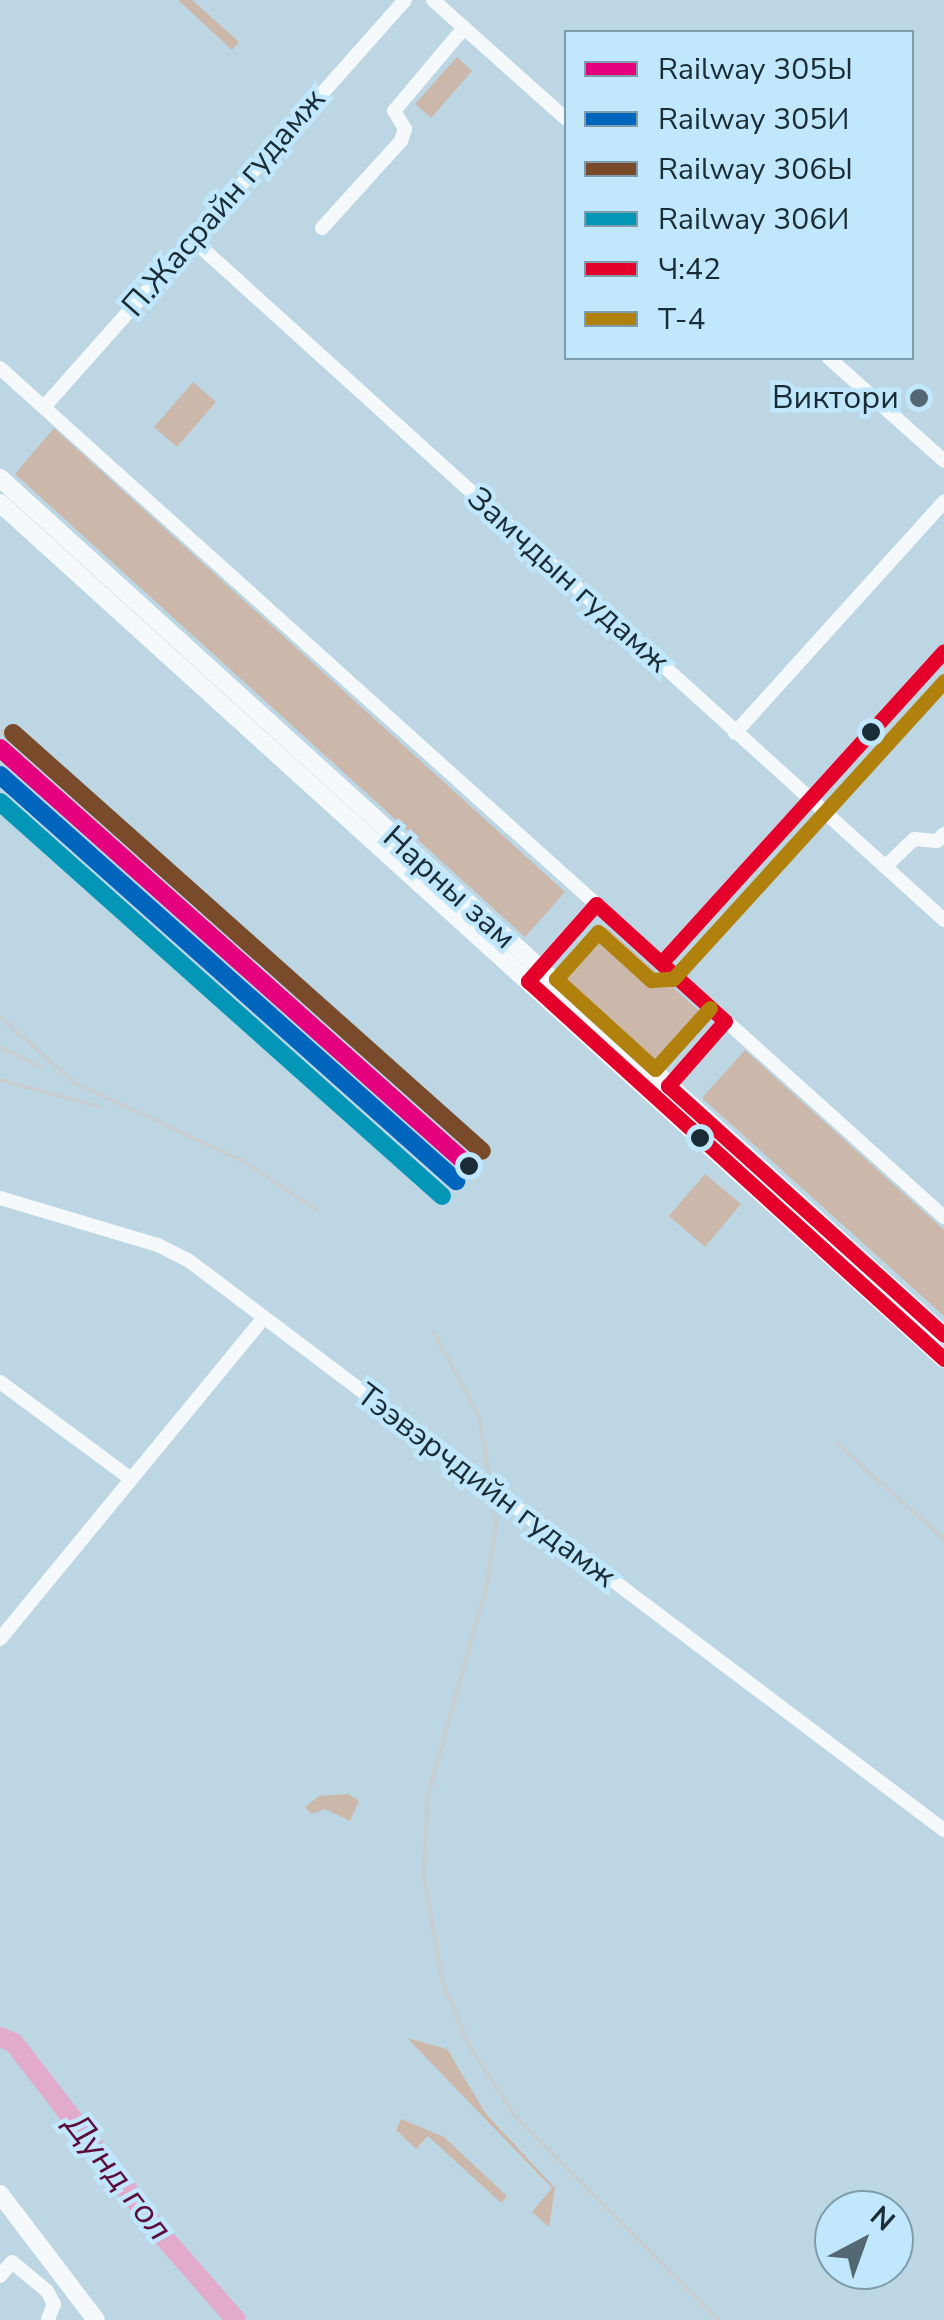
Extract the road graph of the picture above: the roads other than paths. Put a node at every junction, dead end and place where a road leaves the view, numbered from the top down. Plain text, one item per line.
1 (405, 0) edge
2 (432, 0) edge
3 (464, 28) junction
4 (564, 117) edge
5 (322, 228) dead end
6 (192, 240) junction
7 (831, 360) edge
8 (0, 368) edge
9 (44, 407) junction
10 (944, 461) edge
11 (0, 478) edge
12 (944, 502) edge
13 (0, 503) edge
14 (944, 651) edge
15 (735, 733) junction
16 (808, 798) junction
17 (944, 834) edge
18 (885, 867) junction
19 (596, 904) junction
20 (944, 920) edge
21 (662, 963) junction
22 (533, 975) junction
23 (725, 1021) junction
24 (663, 1092) junction
25 (0, 1198) edge
26 (944, 1217) edge
27 (264, 1318) junction
28 (944, 1336) edge
29 (944, 1360) edge
30 (0, 1382) edge
31 (131, 1479) junction
32 (4, 1631) edge
33 (944, 1830) edge
34 (0, 2194) edge
35 (0, 2276) edge
36 (48, 2320) edge
37 (96, 2320) edge

1 - 6 street, П.Жасрайн гудамж
2 - 3 street
3 - 4 street
3 - 5 street
6 - 9 street, П.Жасрайн гудамж
6 - 15 street, Замчдын гудамж
7 - 10 street
8 - 9 street
9 - 19 street
11 - 22 main road, Нарны зам
12 - 15 street
13 - 22 main road, Нарны зам
14 - 16 street
15 - 16 street, Замчдын гудамж
16 - 18 street, Замчдын гудамж
16 - 21 street
17 - 18 street
18 - 20 street, Замчдын гудамж
19 - 21 street
19 - 22 street
21 - 23 street
22 - 24 main road, Нарны зам
23 - 24 street
23 - 26 street
24 - 28 main road, Нарны зам
24 - 29 main road, Нарны зам
25 - 27 street, Тээвэрчдийн гудамж
27 - 31 street
27 - 33 street, Тээвэрчдийн гудамж
30 - 31 street
31 - 32 street
34 - 37 main road
35 - 36 street

